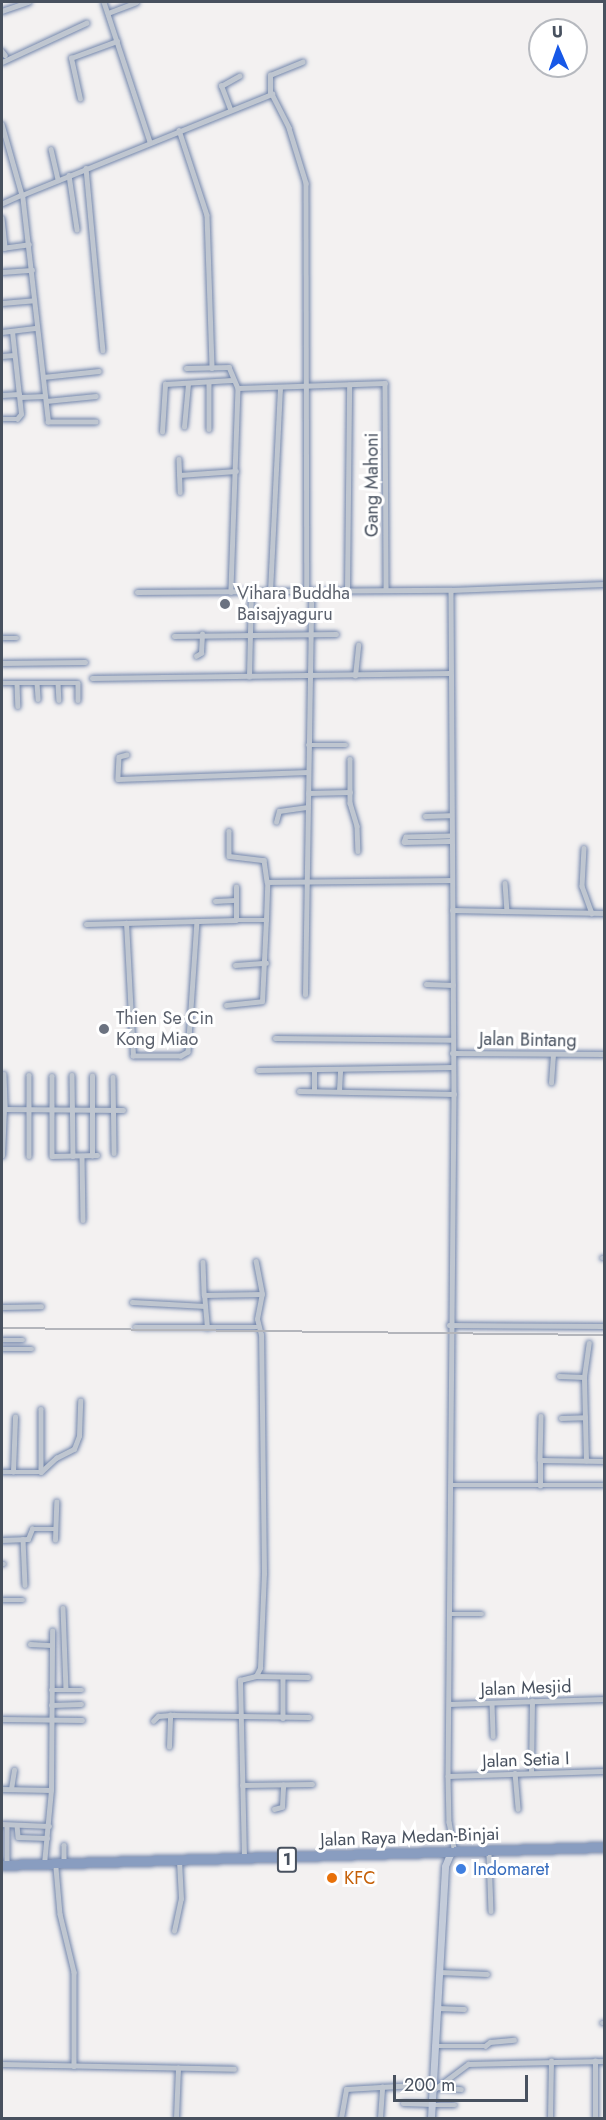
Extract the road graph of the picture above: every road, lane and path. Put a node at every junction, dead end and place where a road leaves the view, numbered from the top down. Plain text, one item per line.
1 (28, 2) edge
2 (104, 2) edge
3 (136, 2) edge
4 (2, 9) edge
5 (108, 13) junction
6 (86, 23) dead end
7 (117, 41) junction
8 (2, 62) edge
9 (303, 62) dead end
10 (238, 76) dead end
11 (270, 94) junction
12 (80, 99) dead end
13 (230, 109) junction
14 (2, 124) edge
15 (179, 130) junction
16 (3, 131) edge
17 (150, 142) junction
18 (51, 149) dead end
19 (86, 168) junction
20 (69, 175) junction
21 (58, 180) junction
22 (22, 195) junction
23 (2, 204) edge
24 (2, 218) edge
25 (77, 229) dead end
26 (29, 244) junction
27 (3, 248) edge
28 (32, 270) junction
29 (2, 272) edge
30 (34, 300) junction
31 (2, 303) edge
32 (37, 328) junction
33 (12, 331) junction
34 (2, 332) edge
35 (103, 350) dead end
36 (14, 355) junction
37 (2, 356) edge
38 (186, 368) dead end
39 (212, 368) junction
40 (99, 371) dead end
41 (43, 377) junction
42 (232, 380) junction
43 (209, 382) junction
44 (188, 384) junction
45 (349, 385) junction
46 (308, 387) junction
47 (238, 388) junction
48 (280, 388) junction
49 (2, 394) edge
50 (20, 395) junction
51 (96, 396) dead end
52 (46, 398) junction
53 (2, 419) edge
54 (96, 422) dead end
55 (184, 427) dead end
56 (209, 429) dead end
57 (162, 432) dead end
58 (179, 459) dead end
59 (236, 471) junction
60 (179, 475) junction
61 (180, 492) dead end
62 (604, 584) edge
63 (347, 590) junction
64 (386, 590) junction
65 (451, 590) junction
66 (137, 592) dead end
67 (231, 592) junction
68 (251, 592) junction
69 (270, 592) junction
70 (309, 592) junction
71 (249, 633) junction
72 (310, 633) junction
73 (202, 634) junction
74 (336, 634) dead end
75 (174, 636) dead end
76 (2, 638) edge
77 (17, 638) dead end
78 (358, 645) dead end
79 (196, 656) dead end
80 (85, 662) dead end
81 (2, 663) edge
82 (450, 673) junction
83 (355, 676) junction
84 (249, 677) junction
85 (310, 677) junction
86 (92, 678) dead end
87 (2, 683) edge
88 (17, 683) junction
89 (37, 683) junction
90 (58, 683) junction
91 (38, 699) dead end
92 (59, 700) dead end
93 (78, 700) dead end
94 (18, 706) dead end
95 (308, 745) junction
96 (346, 745) dead end
97 (127, 755) dead end
98 (350, 759) dead end
99 (308, 771) junction
100 (350, 792) junction
101 (308, 793) junction
102 (308, 807) junction
103 (449, 814) junction
104 (425, 816) dead end
105 (276, 822) dead end
106 (229, 831) dead end
107 (450, 839) junction
108 (584, 849) dead end
109 (358, 851) dead end
110 (308, 880) junction
111 (452, 880) junction
112 (267, 882) junction
113 (505, 883) dead end
114 (236, 887) dead end
115 (236, 900) junction
116 (215, 901) dead end
117 (452, 910) junction
118 (507, 911) junction
119 (592, 913) junction
120 (604, 913) edge
121 (236, 920) junction
122 (266, 920) junction
123 (197, 921) junction
124 (126, 923) junction
125 (86, 924) dead end
126 (266, 963) junction
127 (235, 965) dead end
128 (426, 984) dead end
129 (453, 985) junction
130 (305, 995) dead end
131 (226, 1005) dead end
132 (275, 1038) dead end
133 (452, 1040) junction
134 (452, 1053) junction
135 (604, 1054) edge
136 (553, 1055) junction
137 (453, 1067) junction
138 (258, 1070) dead end
139 (314, 1070) junction
140 (340, 1070) junction
141 (4, 1074) dead end
142 (29, 1075) dead end
143 (52, 1076) dead end
144 (72, 1076) dead end
145 (92, 1076) dead end
146 (113, 1077) dead end
147 (551, 1083) dead end
148 (298, 1091) dead end
149 (314, 1091) junction
150 (339, 1091) junction
151 (454, 1094) junction
152 (29, 1108) junction
153 (3, 1109) edge
154 (52, 1109) junction
155 (72, 1109) junction
156 (92, 1109) junction
157 (113, 1110) junction
158 (123, 1110) dead end
159 (114, 1153) dead end
160 (2, 1156) edge
161 (29, 1156) dead end
162 (73, 1156) junction
163 (82, 1156) junction
164 (83, 1220) dead end
165 (203, 1262) dead end
166 (256, 1263) dead end
167 (262, 1294) junction
168 (204, 1295) junction
169 (132, 1302) dead end
170 (41, 1305) dead end
171 (205, 1306) junction
172 (2, 1307) edge
173 (449, 1325) junction
174 (604, 1326) edge
175 (135, 1327) dead end
176 (257, 1327) junction
177 (207, 1328) junction
178 (2, 1340) edge
179 (23, 1340) dead end
180 (589, 1343) dead end
181 (2, 1349) edge
182 (32, 1349) dead end
183 (559, 1376) dead end
184 (584, 1377) junction
185 (80, 1401) dead end
186 (41, 1409) dead end
187 (540, 1416) dead end
188 (15, 1417) dead end
189 (585, 1417) junction
190 (561, 1418) dead end
191 (540, 1460) junction
192 (586, 1461) junction
193 (604, 1461) edge
194 (2, 1472) edge
195 (13, 1472) junction
196 (41, 1472) junction
197 (451, 1485) junction
198 (604, 1485) edge
199 (540, 1486) junction
200 (56, 1502) dead end
201 (56, 1529) junction
202 (23, 1539) junction
203 (2, 1540) edge
204 (55, 1540) dead end
205 (25, 1585) dead end
206 (2, 1600) edge
207 (23, 1600) dead end
208 (63, 1608) dead end
209 (450, 1614) junction
210 (482, 1614) dead end
211 (52, 1631) dead end
212 (30, 1644) dead end
213 (51, 1645) junction
214 (256, 1677) junction
215 (308, 1677) dead end
216 (283, 1678) junction
217 (66, 1689) junction
218 (51, 1690) junction
219 (82, 1690) dead end
220 (604, 1700) edge
221 (532, 1701) junction
222 (492, 1703) junction
223 (81, 1704) dead end
224 (448, 1704) junction
225 (51, 1705) junction
226 (170, 1715) junction
227 (241, 1716) junction
228 (309, 1717) dead end
229 (283, 1718) junction
230 (2, 1719) edge
231 (51, 1719) junction
232 (82, 1720) dead end
233 (153, 1721) dead end
234 (493, 1736) dead end
235 (169, 1747) dead end
236 (14, 1770) dead end
237 (604, 1771) edge
238 (515, 1773) junction
239 (531, 1773) junction
240 (448, 1776) junction
241 (312, 1784) dead end
242 (242, 1785) junction
243 (283, 1785) junction
244 (2, 1789) edge
245 (11, 1790) junction
246 (51, 1790) junction
247 (274, 1809) dead end
248 (518, 1809) dead end
249 (4, 1825) edge
250 (17, 1825) junction
251 (49, 1826) junction
252 (47, 1838) junction
253 (64, 1845) dead end
254 (604, 1847) edge
255 (604, 1852) edge
256 (448, 1854) junction
257 (489, 1854) junction
258 (244, 1858) junction
259 (44, 1864) junction
260 (179, 1864) junction
261 (60, 1865) junction
262 (3, 1866) edge
263 (491, 1911) dead end
264 (174, 1931) dead end
265 (439, 1972) junction
266 (487, 1974) dead end
267 (437, 2008) junction
268 (464, 2009) dead end
269 (514, 2040) dead end
270 (435, 2046) junction
271 (551, 2061) junction
272 (595, 2061) junction
273 (604, 2061) edge
274 (2, 2064) edge
275 (74, 2066) junction
276 (178, 2068) junction
277 (234, 2069) dead end
278 (382, 2087) junction
279 (434, 2088) junction
280 (461, 2089) dead end
281 (403, 2103) dead end
282 (432, 2104) junction
283 (455, 2104) dead end
284 (176, 2118) edge
285 (341, 2118) edge
286 (380, 2118) edge
287 (431, 2118) edge
288 (550, 2118) edge
289 (595, 2118) edge

1 - 4 street
2 - 5 street
3 - 5 street
5 - 7 street
6 - 8 street
7 - 12 street
7 - 17 street
9 - 11 street
10 - 13 street
11 - 13 street
11 - 46 street
13 - 15 street
14 - 16 street
15 - 17 street
15 - 39 street
16 - 22 street
17 - 19 street
18 - 21 street
19 - 20 street
19 - 35 street
20 - 21 street
20 - 25 street
21 - 22 street
22 - 23 street
22 - 26 street
24 - 27 street
26 - 27 street
26 - 28 street
28 - 29 street
28 - 30 street
30 - 31 street
30 - 32 street
32 - 33 street
32 - 41 street
33 - 34 street
33 - 36 street
36 - 37 street
36 - 50 street
38 - 39 street
39 - 42 street
40 - 41 street
41 - 52 street
42 - 43 street
42 - 47 street
43 - 44 street
43 - 56 street
44 - 55 street
44 - 57 street
45 - 46 street
45 - 63 street
45 - 64 street, Gang Mahoni
46 - 48 street
46 - 70 street
47 - 48 street
47 - 59 street
48 - 69 street
49 - 50 street
50 - 52 street
50 - 53 street
51 - 52 street
52 - 54 street
58 - 60 street
59 - 60 street
59 - 67 street
60 - 61 street
62 - 65 street
63 - 64 street
63 - 70 street
64 - 65 street
65 - 82 street
66 - 67 street
67 - 68 street
68 - 69 street
68 - 71 street
69 - 70 street
70 - 72 street
71 - 72 street
71 - 73 street
71 - 84 street
72 - 74 street
72 - 85 street
73 - 75 street
73 - 79 street
76 - 77 street
78 - 83 street
80 - 81 street
82 - 83 street
82 - 103 street
83 - 85 street
84 - 85 street
84 - 86 street
85 - 95 street
87 - 88 street
88 - 89 street
88 - 94 street
89 - 90 street
89 - 91 street
90 - 92 street
90 - 93 street
95 - 96 street
95 - 99 street
97 - 99 street
98 - 100 street
99 - 101 street
100 - 101 street
100 - 109 street
101 - 102 street
102 - 105 street
102 - 110 street
103 - 104 street
103 - 107 street
106 - 112 street
107 - 107 street
107 - 111 street
108 - 119 street
110 - 111 street
110 - 112 street
110 - 130 street
111 - 117 street
112 - 122 street
113 - 118 street
114 - 115 street
115 - 116 street
115 - 121 street
117 - 118 street
117 - 129 street
118 - 119 street
119 - 120 street
121 - 122 street
121 - 123 street
122 - 126 street
123 - 124 street
123 - 124 street
124 - 125 street
126 - 127 street
126 - 131 street
128 - 129 street
129 - 133 street
132 - 133 street
133 - 134 street
134 - 136 street, Jalan Bintang
134 - 137 street
135 - 136 street, Jalan Bintang
136 - 147 street
137 - 140 street
137 - 151 street
138 - 139 street
139 - 140 street
139 - 149 street
140 - 150 street
141 - 153 street
142 - 152 street
143 - 154 street
144 - 155 street
145 - 156 street
146 - 157 street
148 - 149 street
149 - 150 street
150 - 151 street
151 - 173 street
152 - 153 street
152 - 154 street
152 - 161 street
153 - 160 street
154 - 155 street
154 - 162 street
155 - 156 street
155 - 162 street
156 - 157 street
156 - 163 street
157 - 158 street
157 - 159 street
162 - 163 street
163 - 164 street
165 - 168 street
166 - 167 street
167 - 168 street
167 - 176 street
168 - 171 street
169 - 171 street
170 - 172 street
171 - 177 street
173 - 174 street
173 - 197 street
175 - 177 street
176 - 177 street
176 - 214 street
178 - 179 street
180 - 184 street
181 - 182 street
183 - 184 street
184 - 189 street
185 - 196 street
186 - 196 street
187 - 191 street
188 - 195 street
189 - 190 street
189 - 192 street
191 - 192 street
191 - 199 street
192 - 193 street
194 - 195 street
195 - 196 street
197 - 199 street
197 - 209 street
198 - 199 street
200 - 201 street
201 - 202 street
201 - 204 street
202 - 203 street
202 - 205 street
206 - 207 street
208 - 217 street
209 - 210 street
209 - 224 street
211 - 213 street
212 - 213 street
213 - 218 street
214 - 216 street
214 - 227 street
215 - 216 street
216 - 229 street
217 - 218 street
217 - 219 street
218 - 225 street
220 - 221 street, Jalan Mesjid
221 - 222 street, Jalan Mesjid
221 - 239 street
222 - 224 street, Jalan Mesjid
222 - 234 street
223 - 225 street
224 - 240 street
225 - 231 street
226 - 227 street
226 - 233 street
226 - 235 street
227 - 229 street
227 - 242 street
228 - 229 street
230 - 231 street
231 - 232 street
231 - 246 street
236 - 245 street
237 - 239 street, Jalan Setia I
238 - 239 street, Jalan Setia I
238 - 240 street, Jalan Setia I
238 - 248 street
240 - 256 street
241 - 243 street
242 - 243 street
242 - 258 street
243 - 247 street
244 - 245 street
245 - 246 street
246 - 251 street
249 - 250 street
249 - 262 street
250 - 251 street
250 - 252 street
251 - 252 street
252 - 259 street
253 - 261 street
254 - 256 highway, Jalan Raya Medan-Binjai / 1
255 - 257 highway, Jalan Raya Medan-Binjai / 1
256 - 257 highway, Jalan Raya Medan-Binjai / 1
256 - 258 highway, Jalan Raya Medan-Binjai / 1
256 - 260 highway, Jalan Raya Medan-Binjai / 1
256 - 265 street
257 - 263 street
258 - 261 highway, Jalan Raya Medan-Binjai / 1
259 - 261 highway, Jalan Raya Medan-Binjai / 1
259 - 262 highway, Jalan Raya Medan-Binjai / 1
260 - 261 highway, Jalan Raya Medan-Binjai / 1
260 - 264 street
261 - 262 highway, Jalan Raya Medan-Binjai / 1
261 - 275 street
265 - 266 street
265 - 267 street
267 - 268 street
267 - 270 street
269 - 270 street
270 - 279 street
271 - 272 street
271 - 279 street
271 - 288 street
272 - 273 street
272 - 289 street
274 - 275 street
275 - 276 street
276 - 277 street
276 - 284 street
278 - 279 street
278 - 285 street
278 - 286 street
279 - 280 street
279 - 282 street
281 - 282 street
282 - 283 street
282 - 287 street

